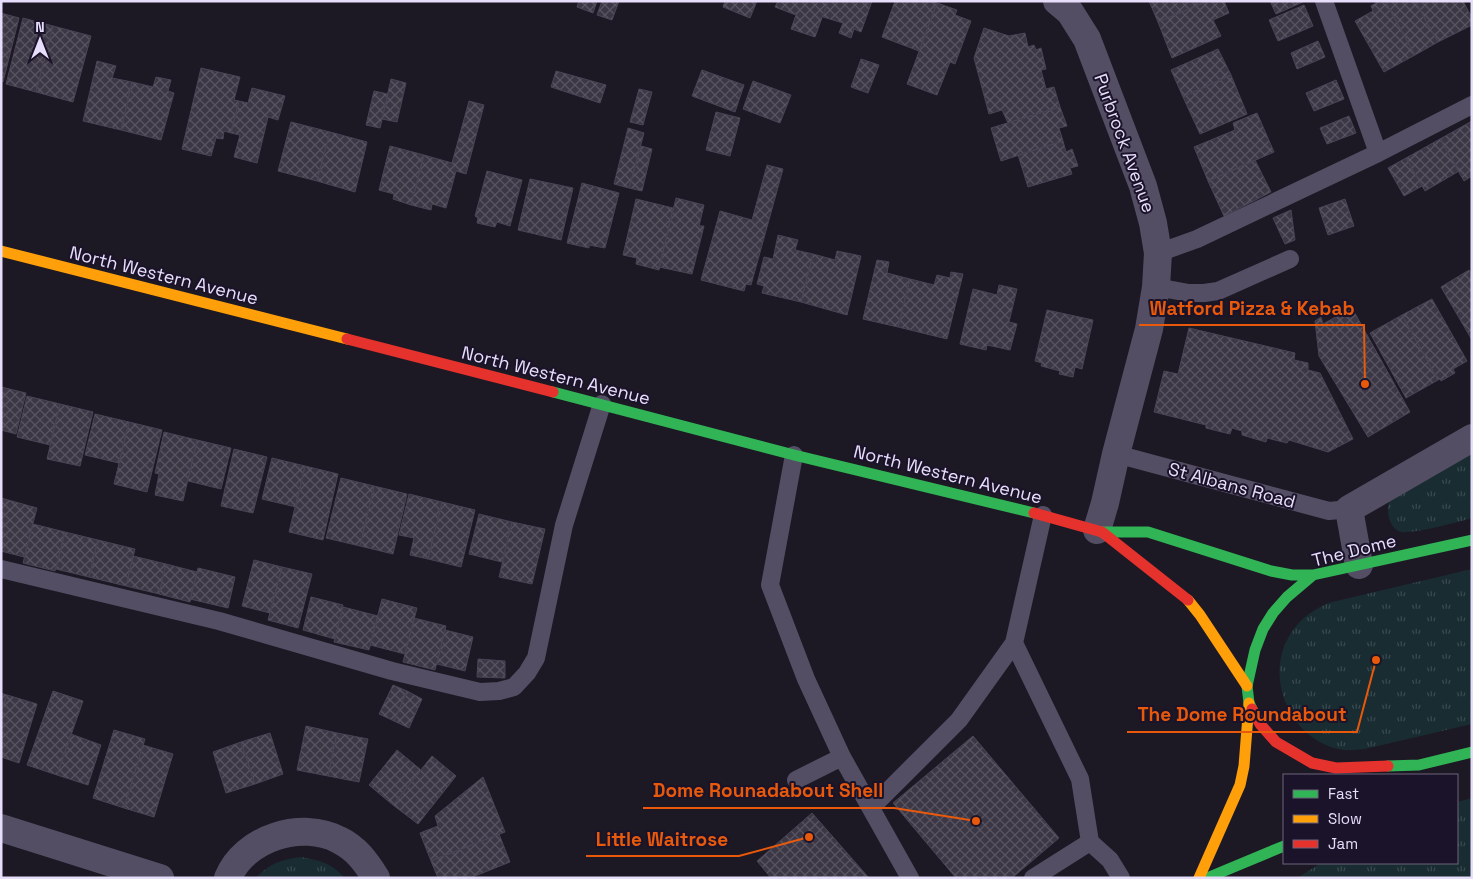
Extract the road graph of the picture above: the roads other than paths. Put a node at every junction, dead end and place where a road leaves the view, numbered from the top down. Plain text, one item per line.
1 (1057, 1) edge
2 (1324, 1) edge
3 (1472, 105) edge
4 (1378, 153) junction
5 (1, 251) edge
6 (1158, 253) junction
7 (1290, 259) dead end
8 (1156, 287) junction
9 (602, 404) junction
10 (1472, 438) edge
11 (1116, 454) junction
12 (794, 455) junction
13 (1349, 509) junction
14 (1042, 515) junction
15 (1100, 531) junction
16 (1472, 540) edge
17 (1359, 565) junction
18 (1, 569) edge
19 (1313, 575) junction
20 (1014, 644) junction
21 (1247, 686) junction
22 (1249, 702) junction
23 (1472, 752) edge
24 (842, 757) junction
25 (1418, 765) junction
26 (1404, 774) edge
27 (796, 780) dead end
28 (871, 808) junction
29 (1, 828) edge
30 (1090, 842) junction
31 (1283, 846) edge
32 (160, 878) edge
33 (228, 878) edge
34 (376, 878) edge
35 (910, 878) edge
36 (1033, 878) edge
37 (1121, 878) edge
38 (1199, 878) edge
39 (1207, 878) edge

1 - 6 street, Purbrock Avenue
2 - 4 lane
3 - 4 lane
4 - 6 lane
5 - 9 main road, North Western Avenue
6 - 8 street, Purbrock Avenue
7 - 8 lane
8 - 11 street, Purbrock Avenue
9 - 12 main road, North Western Avenue
9 - 18 lane
10 - 13 street, St Albans Road
11 - 13 lane, St Albans Road
11 - 15 street, Purbrock Avenue
12 - 14 main road, North Western Avenue
12 - 24 lane
13 - 17 street
14 - 15 main road, North Western Avenue
14 - 20 lane
15 - 19 main road, North Western Avenue
15 - 21 main road, North Western Avenue
16 - 17 main road, The Dome
17 - 19 main road, The Dome
19 - 21 main road, The Dome
20 - 28 lane
20 - 30 lane
21 - 22 main road, The Dome
22 - 25 main road, The Dome
22 - 38 main road
23 - 25 main road, The Dome
24 - 27 lane
24 - 28 lane
25 - 26 main road
28 - 35 lane
29 - 32 street
30 - 36 lane
30 - 37 lane
31 - 39 main road
33 - 34 street

